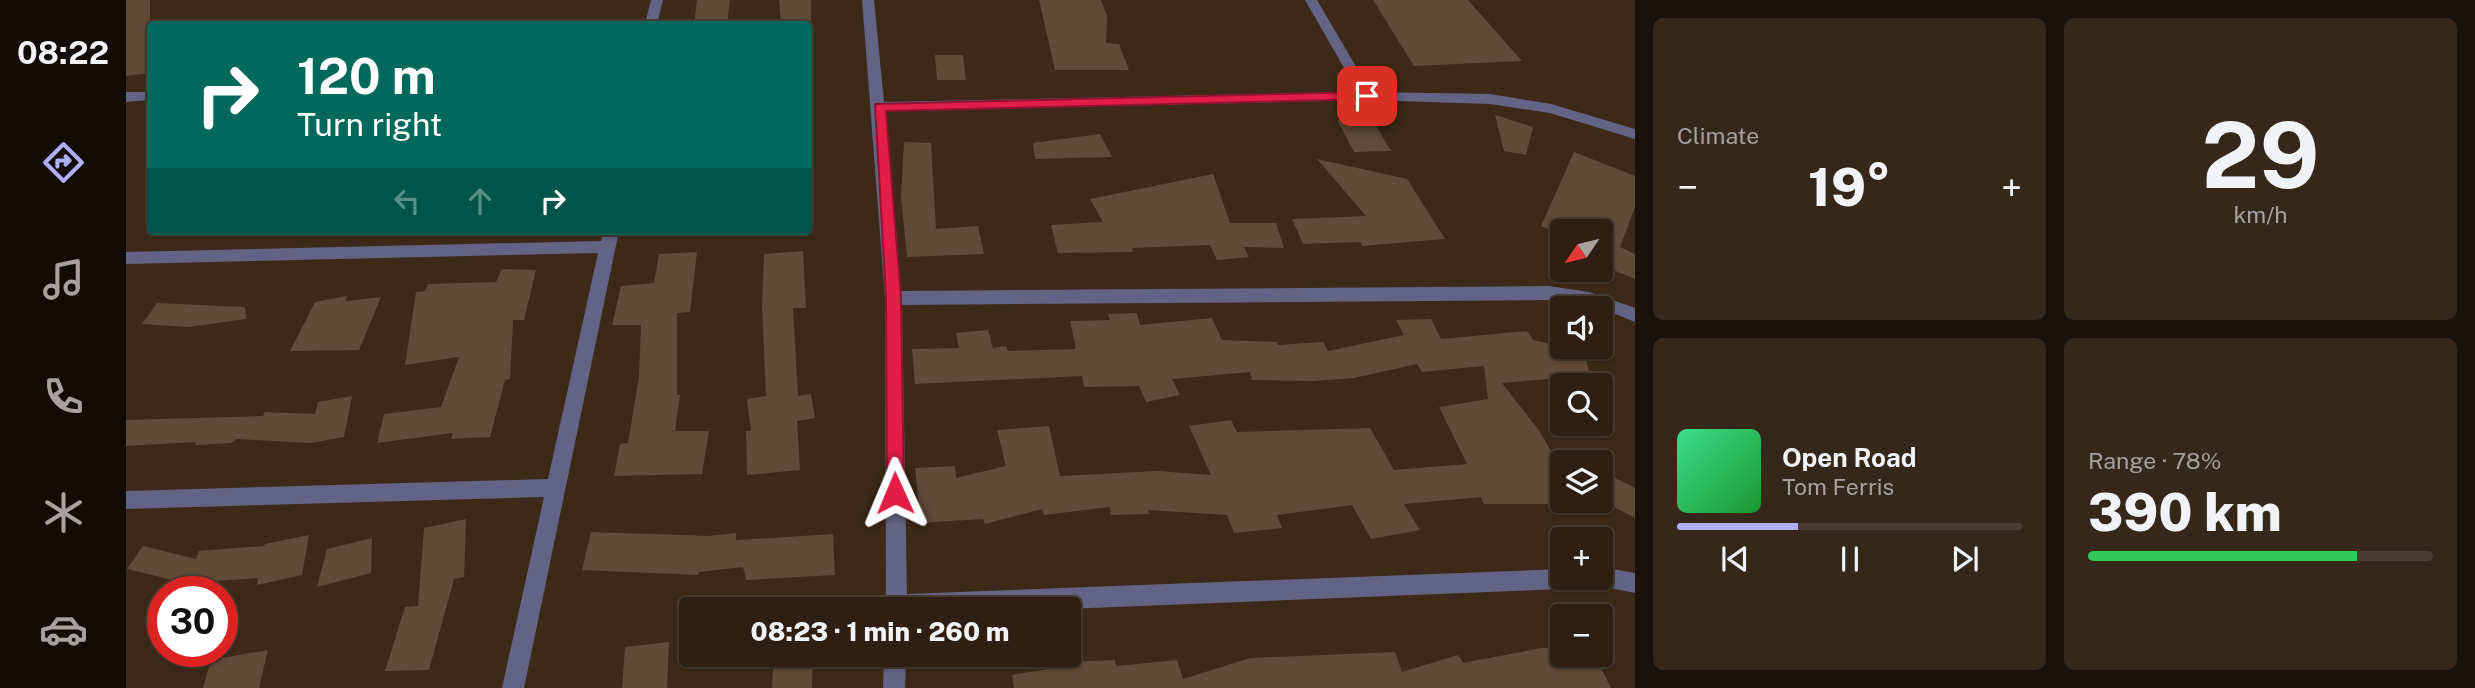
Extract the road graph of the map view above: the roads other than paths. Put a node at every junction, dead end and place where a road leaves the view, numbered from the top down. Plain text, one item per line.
1 (657, 0) edge
2 (868, 0) edge
3 (1311, 0) edge
4 (652, 21) edge
5 (147, 96) edge
6 (1367, 96) junction
7 (126, 97) edge
8 (879, 107) junction
9 (1635, 134) edge
10 (610, 239) edge
11 (126, 258) edge
12 (893, 298) junction
13 (1635, 314) edge
14 (558, 488) junction
15 (126, 500) edge
16 (1550, 580) edge
17 (1613, 580) edge
18 (1635, 583) edge
19 (897, 597) edge
20 (1081, 599) edge
21 (895, 667) edge
22 (513, 688) edge
23 (894, 688) edge

1 - 4 street
2 - 8 street
3 - 6 street
5 - 7 street
6 - 8 street
6 - 9 street
8 - 12 street
10 - 11 street
10 - 14 street
12 - 13 street
12 - 19 street
14 - 15 street
14 - 22 street
16 - 20 street
17 - 18 street
21 - 23 street

